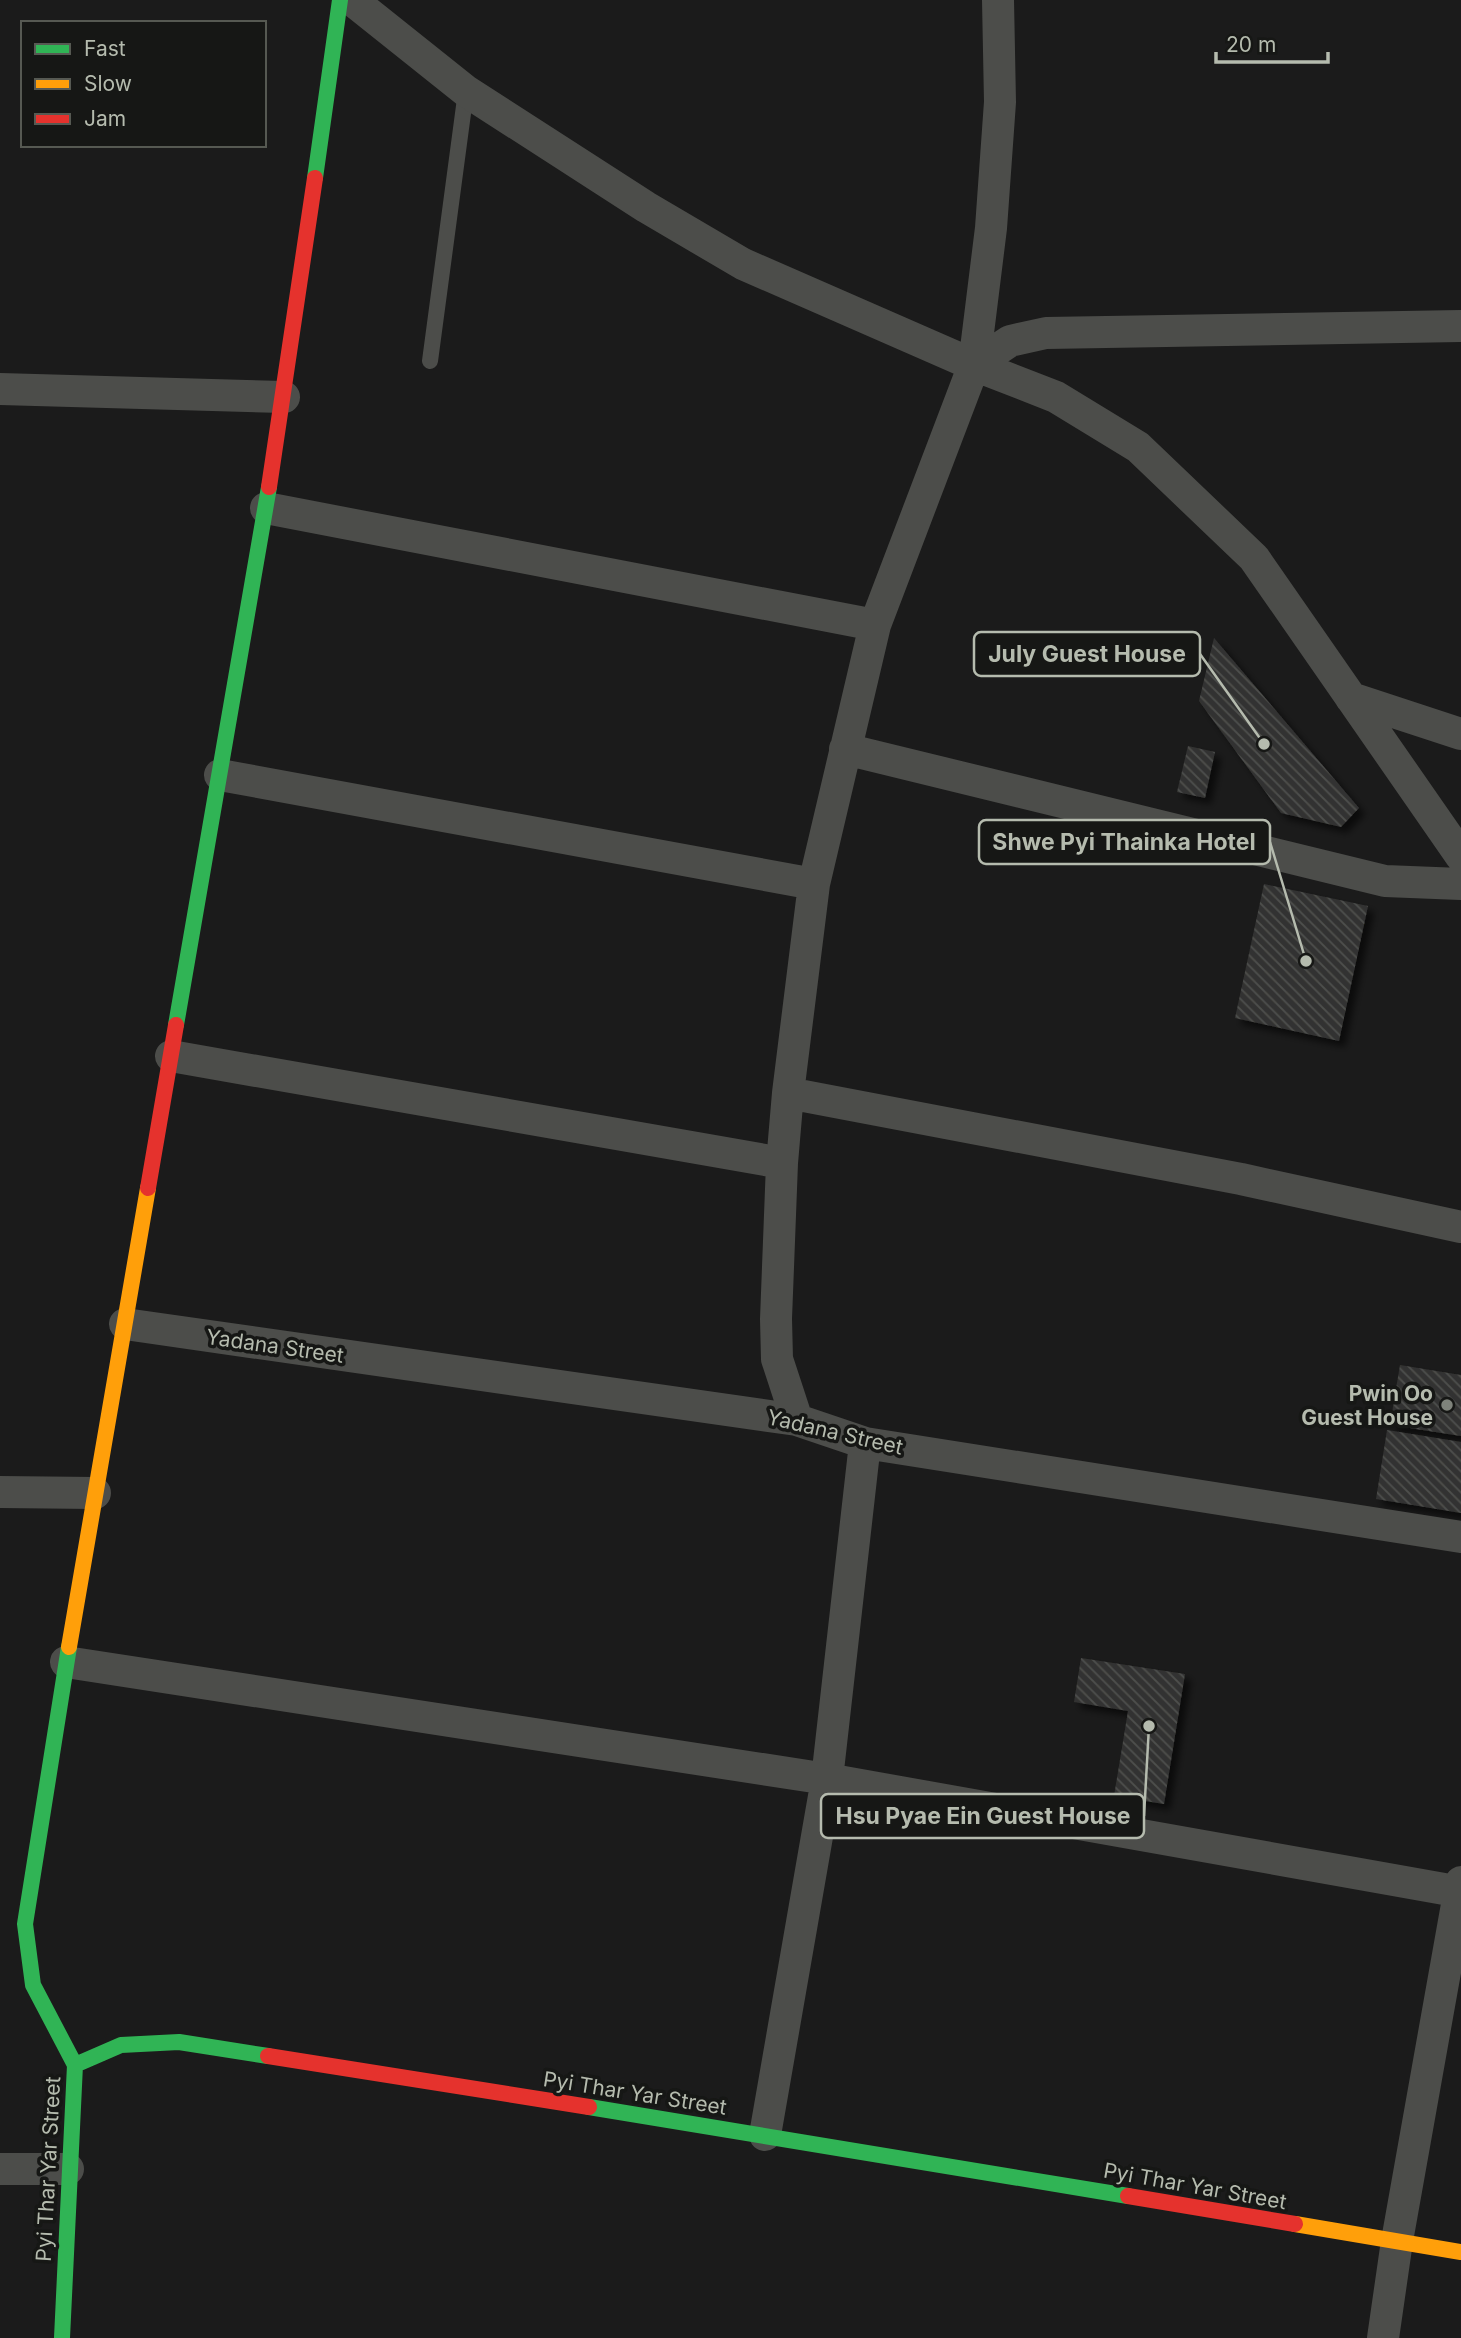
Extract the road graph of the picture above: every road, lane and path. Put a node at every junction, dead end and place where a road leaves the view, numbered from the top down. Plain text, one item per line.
1 (340, 0) edge
2 (352, 0) edge
3 (1007, 1) edge
4 (466, 91) junction
5 (1461, 326) edge
6 (430, 360) dead end
7 (974, 365) junction
8 (0, 389) edge
9 (284, 397) junction
10 (266, 508) junction
11 (874, 625) junction
12 (1351, 698) junction
13 (1461, 734) edge
14 (845, 749) junction
15 (220, 775) junction
16 (1461, 856) edge
17 (814, 884) junction
18 (1461, 884) edge
19 (171, 1056) junction
20 (788, 1093) junction
21 (782, 1163) junction
22 (1461, 1227) edge
23 (125, 1324) junction
24 (797, 1420) junction
25 (865, 1443) junction
26 (0, 1492) edge
27 (95, 1493) junction
28 (1461, 1537) edge
29 (66, 1662) junction
30 (827, 1779) junction
31 (1461, 1888) edge
32 (75, 2065) junction
33 (765, 2135) junction
34 (0, 2169) edge
35 (68, 2169) junction
36 (1397, 2241) junction
37 (1461, 2252) edge
38 (62, 2338) edge
39 (1383, 2338) edge

1 - 9 street
2 - 4 street
3 - 7 street
4 - 6 lane
4 - 7 street
5 - 7 street
7 - 11 street
7 - 12 street
8 - 9 street
9 - 10 street
10 - 11 street
10 - 15 street
11 - 14 street
12 - 13 street
12 - 16 street
14 - 17 street
14 - 18 street
15 - 17 street
15 - 19 street
17 - 20 street
19 - 21 street
19 - 23 street
20 - 21 street
20 - 22 street
21 - 24 street
23 - 24 street, Yadana Street
23 - 27 street
24 - 25 street, Yadana Street
25 - 28 street, Yadana Street
25 - 30 street
26 - 27 street
27 - 29 street
29 - 30 street
29 - 32 street
30 - 31 street
30 - 33 street
31 - 36 street
32 - 33 street, Pyi Thar Yar Street
32 - 35 street, Pyi Thar Yar Street
33 - 36 street, Pyi Thar Yar Street
34 - 35 street
35 - 38 street, Pyi Thar Yar Street
36 - 37 street, Pyi Thar Yar Street
36 - 39 street

